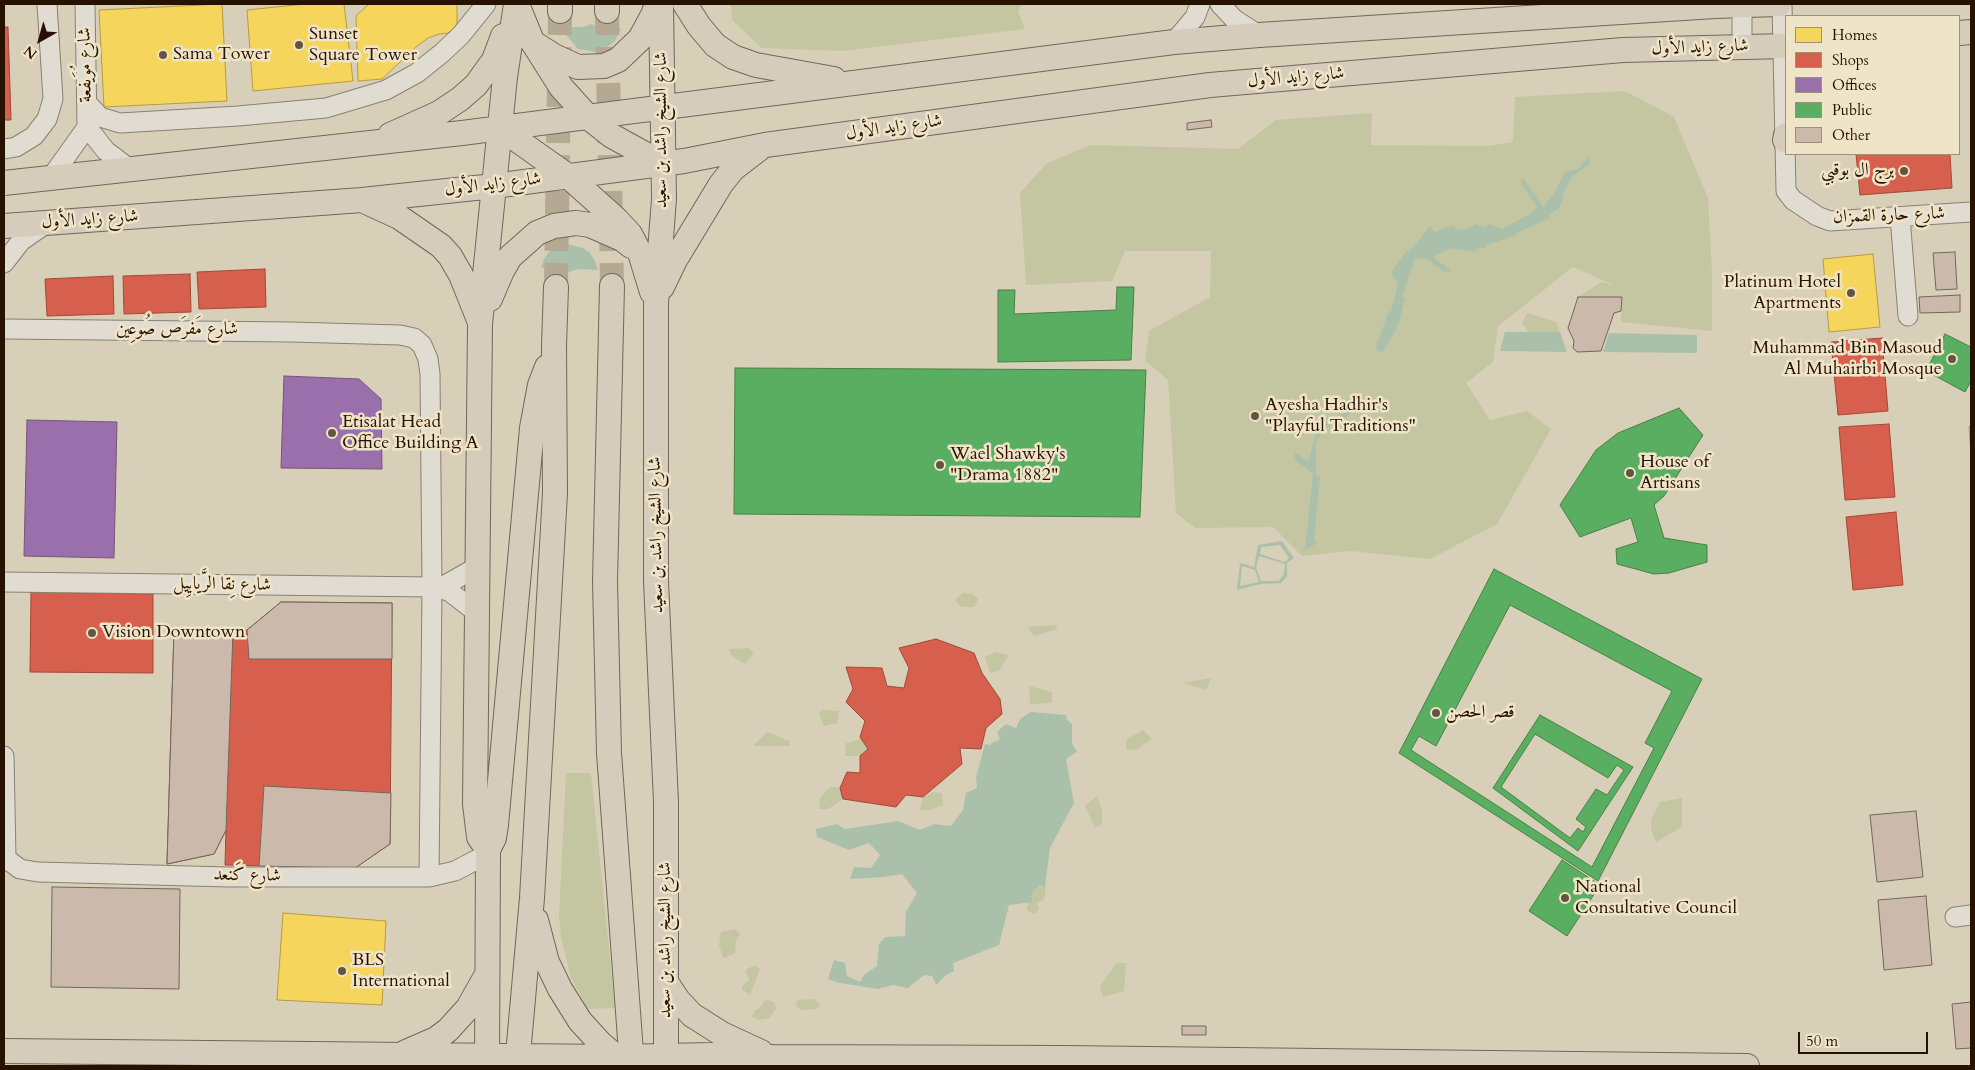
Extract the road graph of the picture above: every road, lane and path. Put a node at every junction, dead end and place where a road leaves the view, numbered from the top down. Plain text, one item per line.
1 (47, 4) edge
2 (85, 4) edge
3 (486, 4) edge
4 (516, 4) edge
5 (659, 4) edge
6 (685, 4) edge
7 (1200, 4) edge
8 (1220, 4) edge
9 (1780, 4) edge
10 (1742, 5) junction
11 (1259, 35) junction
12 (532, 41) junction
13 (1174, 42) junction
14 (1742, 46) junction
15 (1785, 46) edge
16 (855, 83) junction
17 (87, 103) junction
18 (662, 108) junction
19 (588, 116) junction
20 (87, 127) junction
21 (500, 128) junction
22 (372, 143) junction
23 (765, 144) junction
24 (4, 149) edge
25 (1786, 155) edge
26 (663, 164) junction
27 (130, 169) junction
28 (568, 176) junction
29 (50, 178) junction
30 (4, 183) edge
31 (494, 186) junction
32 (362, 200) junction
33 (1971, 212) edge
34 (1900, 217) junction
35 (48, 223) junction
36 (4, 226) edge
37 (640, 253) junction
38 (4, 263) edge
39 (612, 286) tunnel mouth
40 (556, 287) tunnel mouth
41 (656, 303) junction
42 (1908, 316) dead end
43 (480, 324) junction
44 (4, 329) edge
45 (554, 346) junction
46 (477, 568) junction
47 (4, 582) edge
48 (436, 588) junction
49 (476, 612) junction
50 (4, 756) edge
51 (488, 850) junction
52 (5, 857) edge
53 (429, 878) junction
54 (532, 898) junction
55 (486, 974) junction
56 (666, 982) junction
57 (4, 1052) edge
58 (397, 1056) junction
59 (774, 1058) junction
60 (518, 1061) edge
61 (666, 1061) edge
62 (627, 1062) edge
63 (481, 1063) edge
64 (1742, 1066) edge
65 (1747, 1066) edge

1 - 24 street
2 - 17 street, شارع مُوَيفعة
3 - 17 street
4 - 12 main road
4 - 21 main road
4 - 22 main road
5 - 12 main road
5 - 18 main road, شارع الشيخ راشد بن سعيد
6 - 16 main road
7 - 13 street
8 - 11 street
9 - 10 main road
9 - 15 street
10 - 11 main road
10 - 14 street
11 - 13 main road
12 - 19 main road
13 - 16 main road
14 - 15 main road, شارع زايد الأول
14 - 23 main road, شارع زايد الأول
16 - 18 main road
17 - 20 street, شارع مُوَيفعة
18 - 19 main road
18 - 26 main road, شارع الشيخ راشد بن سعيد
19 - 21 main road
19 - 26 main road
20 - 27 street, شارع مُوَيفعة
20 - 29 street, شارع مُوَيفعة
21 - 22 main road
21 - 28 main road
21 - 31 main road
22 - 27 main road
23 - 26 main road, شارع زايد الأول
23 - 41 main road
25 - 34 street, شارع حارة القمزان
26 - 28 main road, شارع زايد الأول
26 - 41 main road, شارع الشيخ راشد بن سعيد
27 - 29 main road
28 - 31 main road, شارع زايد الأول
28 - 37 main road
29 - 30 main road
31 - 32 main road, شارع زايد الأول
31 - 43 main road
32 - 35 main road, شارع زايد الأول
32 - 43 main road
33 - 34 street, شارع حارة القمزان
34 - 42 street
35 - 36 main road, شارع زايد الأول
35 - 38 street
37 - 41 main road
37 - 43 main road
39 - 62 main road, شارع الشيخ راشد بن سعيد
40 - 45 main road
41 - 56 main road, شارع الشيخ راشد بن سعيد
43 - 46 main road
44 - 48 street, شارع مَفرَص صُوعِين
45 - 51 main road
45 - 54 main road
46 - 48 street, شارع نِقا الرَّيايِيل
46 - 49 main road
47 - 48 street, شارع نِقا الرَّيايِيل
48 - 49 street, شارع نِقا الرَّيايِيل
48 - 53 street
49 - 51 main road
50 - 52 street
51 - 53 street, شارع كَنعد
51 - 55 main road
52 - 53 street, شارع كَنعد
54 - 60 main road
54 - 62 main road
55 - 58 main road
55 - 63 main road
56 - 59 main road
56 - 61 main road, شارع الشيخ راشد بن سعيد
57 - 58 main road
58 - 63 main road
59 - 61 main road
59 - 64 main road
60 - 62 main road
60 - 63 main road
61 - 62 main road
64 - 65 main road

